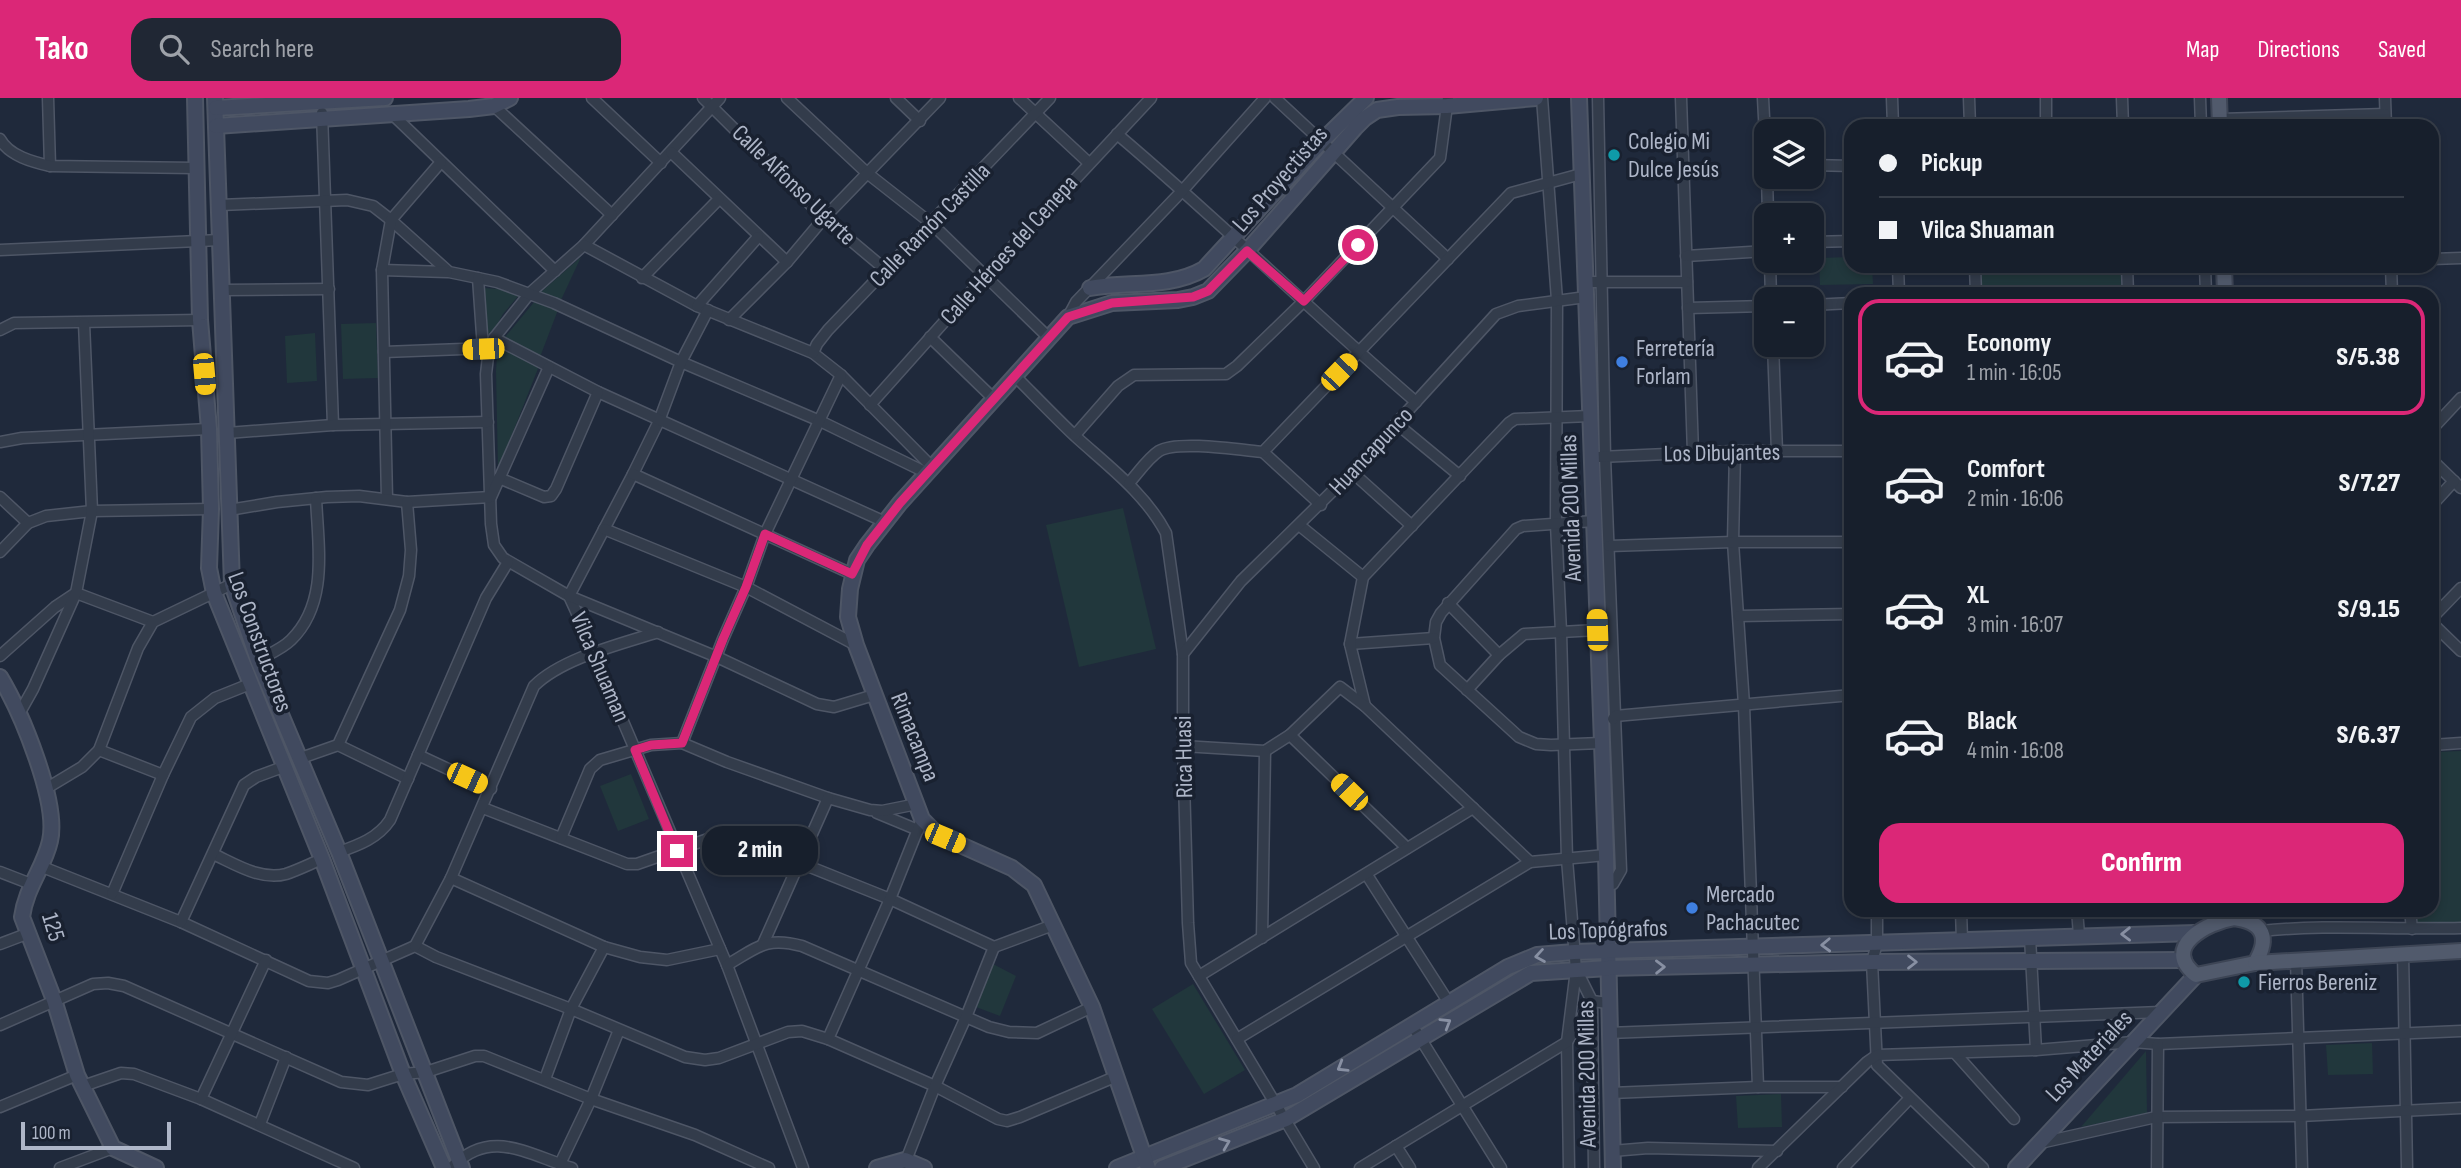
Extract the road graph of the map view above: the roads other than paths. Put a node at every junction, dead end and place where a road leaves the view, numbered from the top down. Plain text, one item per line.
1 (48, 98) edge
2 (195, 98) edge
3 (385, 98) edge
4 (510, 98) edge
5 (592, 98) edge
6 (703, 98) edge
7 (720, 98) edge
8 (787, 98) edge
9 (896, 98) edge
10 (940, 98) edge
11 (1019, 98) edge
12 (1050, 98) edge
13 (1151, 98) edge
14 (1265, 98) edge
15 (1275, 98) edge
16 (1366, 98) edge
17 (1536, 98) edge
18 (1542, 98) edge
19 (1579, 98) edge
20 (1598, 98) edge
21 (1681, 98) edge
22 (1763, 98) edge
23 (1892, 98) edge
24 (1969, 98) edge
25 (2046, 98) edge
26 (2122, 98) edge
27 (2200, 98) edge
28 (2219, 98) edge
29 (2385, 98) edge
30 (322, 101) edge
31 (1447, 102) edge
32 (215, 103) edge
33 (494, 106) junction
34 (712, 107) junction
35 (392, 114) junction
36 (2385, 114) junction
37 (1036, 115) junction
38 (322, 119) junction
39 (1764, 119) edge
40 (1893, 119) edge
41 (1970, 119) edge
42 (2046, 119) edge
43 (2123, 119) edge
44 (2201, 119) edge
45 (2220, 119) edge
46 (2282, 119) edge
47 (2385, 119) edge
48 (920, 121) junction
49 (216, 126) junction
50 (1117, 134) junction
51 (0, 139) edge
52 (1322, 141) junction
53 (1334, 151) junction
54 (671, 152) junction
55 (441, 162) junction
56 (661, 163) junction
57 (1089, 163) junction
58 (50, 166) junction
59 (1824, 166) edge
60 (1844, 166) edge
61 (195, 167) junction
62 (867, 173) junction
63 (1581, 174) junction
64 (1549, 182) junction
65 (1183, 190) junction
66 (719, 199) junction
67 (325, 201) junction
68 (220, 205) junction
69 (1394, 208) junction
70 (612, 215) junction
71 (824, 218) junction
72 (391, 220) junction
73 (932, 224) junction
74 (758, 237) junction
75 (1233, 237) junction
76 (198, 240) junction
77 (220, 240) junction
78 (1844, 241) edge
79 (1824, 242) edge
80 (584, 245) junction
81 (0, 250) edge
82 (1247, 251) junction
83 (1754, 252) edge
84 (1686, 256) junction
85 (2461, 258) edge
86 (1448, 259) junction
87 (2439, 259) edge
88 (787, 262) junction
89 (382, 270) junction
90 (886, 270) junction
91 (555, 271) junction
92 (449, 272) junction
93 (985, 276) junction
94 (478, 278) junction
95 (642, 278) junction
96 (1687, 282) junction
97 (1591, 287) junction
98 (1090, 288) junction
99 (329, 289) junction
100 (222, 290) junction
101 (530, 293) junction
102 (1557, 300) junction
103 (1304, 301) junction
104 (1844, 303) edge
105 (1824, 304) edge
106 (697, 306) junction
107 (1754, 306) edge
108 (1688, 308) junction
109 (708, 310) junction
110 (1068, 317) junction
111 (200, 320) junction
112 (729, 320) junction
113 (84, 323) junction
114 (0, 330) edge
115 (930, 337) junction
116 (494, 338) junction
117 (1049, 338) junction
118 (486, 349) junction
119 (384, 352) junction
120 (1358, 352) junction
121 (813, 353) junction
122 (1773, 357) edge
123 (681, 362) junction
124 (549, 367) junction
125 (841, 375) junction
126 (1014, 375) junction
127 (598, 392) junction
128 (993, 398) junction
129 (2461, 398) edge
130 (1416, 402) junction
131 (870, 405) junction
132 (1555, 416) junction
133 (1590, 416) junction
134 (659, 421) junction
135 (820, 421) junction
136 (488, 422) junction
137 (2439, 422) edge
138 (384, 424) junction
139 (1398, 424) junction
140 (334, 425) junction
141 (209, 429) junction
142 (227, 433) junction
143 (88, 434) junction
144 (1075, 435) junction
145 (1, 440) edge
146 (1844, 450) edge
147 (1263, 452) junction
148 (1735, 452) junction
149 (1777, 452) junction
150 (1693, 453) junction
151 (1599, 457) junction
152 (2439, 466) edge
153 (930, 470) junction
154 (1352, 472) junction
155 (633, 474) junction
156 (1460, 476) junction
157 (499, 478) junction
158 (792, 481) junction
159 (1129, 483) junction
160 (2458, 484) edge
161 (0, 497) edge
162 (491, 497) junction
163 (316, 498) junction
164 (387, 499) junction
165 (2439, 499) edge
166 (408, 502) junction
167 (1321, 505) junction
168 (211, 509) junction
169 (229, 510) junction
170 (92, 512) junction
171 (1594, 521) junction
172 (886, 522) junction
173 (28, 523) junction
174 (1556, 524) junction
175 (1299, 525) junction
176 (1412, 526) junction
177 (604, 529) junction
178 (765, 534) junction
179 (1733, 542) junction
180 (1844, 542) edge
181 (1609, 546) junction
182 (0, 552) edge
183 (508, 562) junction
184 (852, 574) junction
185 (1363, 577) junction
186 (232, 584) junction
187 (746, 587) junction
188 (2461, 588) edge
189 (76, 593) junction
190 (214, 593) junction
191 (569, 596) junction
192 (1448, 603) junction
193 (2439, 611) edge
194 (1844, 614) edge
195 (1740, 616) junction
196 (153, 622) junction
197 (1597, 630) junction
198 (2439, 630) edge
199 (658, 632) junction
200 (1561, 632) junction
201 (1434, 639) junction
202 (1350, 644) junction
203 (856, 645) junction
204 (2461, 651) edge
205 (593, 653) junction
206 (1183, 654) junction
207 (1499, 655) junction
208 (0, 656) edge
209 (717, 657) junction
210 (258, 660) junction
211 (0, 677) edge
212 (250, 684) junction
213 (1467, 690) junction
214 (874, 695) junction
215 (1844, 696) edge
216 (1744, 705) junction
217 (1366, 706) junction
218 (19, 714) junction
219 (1615, 716) junction
220 (1290, 735) junction
221 (682, 743) junction
222 (1601, 743) junction
223 (2461, 743) edge
224 (338, 745) junction
225 (1564, 745) junction
226 (2439, 745) edge
227 (1183, 746) junction
228 (99, 750) junction
229 (635, 750) junction
230 (1265, 751) junction
231 (418, 755) junction
232 (301, 758) junction
233 (283, 767) junction
234 (163, 775) junction
235 (408, 779) junction
236 (47, 788) junction
237 (491, 789) junction
238 (828, 798) junction
239 (917, 804) junction
240 (1473, 807) junction
241 (483, 808) junction
242 (870, 810) junction
243 (920, 824) junction
244 (561, 838) junction
245 (1407, 848) junction
246 (677, 851) junction
247 (339, 852) junction
248 (213, 854) junction
249 (1606, 855) junction
250 (322, 859) junction
251 (1567, 859) junction
252 (1530, 862) junction
253 (799, 864) junction
254 (40, 866) junction
255 (0, 872) edge
256 (1367, 874) junction
257 (451, 878) junction
258 (31, 884) junction
259 (1605, 886) junction
260 (112, 894) junction
261 (890, 899) junction
262 (1877, 917) edge
263 (1961, 917) edge
264 (2078, 917) edge
265 (2233, 917) edge
266 (2250, 917) edge
267 (2411, 917) edge
268 (181, 922) junction
269 (1054, 925) junction
270 (2461, 928) edge
271 (2412, 929) junction
272 (29, 933) junction
273 (2194, 933) junction
274 (2262, 934) junction
275 (1405, 935) junction
276 (2079, 935) junction
277 (2030, 937) junction
278 (1262, 938) junction
279 (1962, 940) junction
280 (1877, 943) junction
281 (0, 944) edge
282 (763, 944) junction
283 (415, 946) junction
284 (604, 947) junction
285 (994, 947) junction
286 (1753, 947) junction
287 (720, 949) junction
288 (2461, 950) edge
289 (1574, 952) junction
290 (1608, 952) junction
291 (2403, 953) junction
292 (267, 960) junction
293 (2184, 960) junction
294 (2296, 960) junction
295 (381, 961) junction
296 (2031, 961) junction
297 (1872, 962) junction
298 (2255, 963) junction
299 (727, 965) junction
300 (1754, 965) junction
301 (1608, 968) junction
302 (363, 970) junction
303 (1576, 970) junction
304 (858, 971) junction
305 (2196, 975) junction
306 (1199, 976) junction
307 (54, 1000) junction
308 (1592, 1001) junction
309 (1449, 1003) junction
310 (1608, 1003) junction
311 (1092, 1007) junction
312 (571, 1009) junction
313 (2161, 1012) junction
314 (966, 1017) junction
315 (2034, 1017) junction
316 (1875, 1023) junction
317 (0, 1025) edge
318 (1412, 1025) junction
319 (1757, 1027) junction
320 (619, 1030) junction
321 (2461, 1031) edge
322 (1608, 1033) junction
323 (2405, 1033) junction
324 (233, 1034) junction
325 (1421, 1038) junction
326 (2297, 1038) junction
327 (828, 1039) junction
328 (1237, 1039) junction
329 (1567, 1042) junction
330 (2133, 1042) junction
331 (757, 1044) junction
332 (2158, 1044) junction
333 (2036, 1050) junction
334 (1955, 1053) junction
335 (1877, 1055) junction
336 (286, 1057) junction
337 (426, 1072) junction
338 (403, 1074) junction
339 (1117, 1076) junction
340 (545, 1079) junction
341 (80, 1081) junction
342 (935, 1086) junction
343 (1758, 1087) junction
344 (1842, 1087) junction
345 (1611, 1093) junction
346 (1910, 1098) junction
347 (201, 1099) junction
348 (591, 1099) junction
349 (1276, 1103) junction
350 (1464, 1105) junction
351 (0, 1107) edge
352 (2461, 1108) edge
353 (2406, 1110) junction
354 (2300, 1115) junction
355 (2157, 1117) junction
356 (1286, 1119) junction
357 (2014, 1119) dead end
358 (260, 1124) junction
359 (2040, 1143) junction
360 (1396, 1146) junction
361 (113, 1148) junction
362 (1612, 1151) junction
363 (1777, 1151) junction
364 (1146, 1163) edge
365 (560, 1164) junction
366 (904, 1164) edge
367 (458, 1165) edge
368 (60, 1168) edge
369 (156, 1168) edge
370 (354, 1168) edge
371 (444, 1168) edge
372 (572, 1168) edge
373 (769, 1168) edge
374 (803, 1168) edge
375 (877, 1168) edge
376 (925, 1168) edge
377 (1117, 1168) edge
378 (1162, 1168) edge
379 (1314, 1168) edge
380 (1360, 1168) edge
381 (1409, 1168) edge
382 (1501, 1168) edge
383 (1569, 1168) edge
384 (1594, 1168) edge
385 (1613, 1168) edge
386 (1758, 1168) edge
387 (1843, 1168) edge
388 (1983, 1168) edge
389 (2015, 1168) edge
390 (2157, 1168) edge
391 (2302, 1168) edge
392 (2407, 1168) edge

1 - 58 street
2 - 61 main road, Los Constructores
3 - 30 main road
4 - 33 main road
5 - 56 street
6 - 34 street, Calle Alfonso Ugarte
7 - 34 street
8 - 62 street
9 - 48 street
10 - 48 street
11 - 37 street
12 - 37 street, Calle Ramón Castilla
13 - 50 street, Calle Héroes del Cenepa
14 - 65 street
15 - 52 street
16 - 52 main road
17 - 31 main road, Los Proyectistas
18 - 64 street
19 - 63 main road, Avenida 200 Millas
20 - 97 street
21 - 84 street
22 - 39 street
23 - 40 street
24 - 41 street
25 - 42 street
26 - 43 street
27 - 44 street
28 - 45 main road
29 - 36 street
30 - 32 main road
30 - 38 street
31 - 53 main road, Los Proyectistas
31 - 69 street
32 - 49 main road, Los Constructores
33 - 35 main road
33 - 70 street
34 - 54 street
34 - 71 street, Calle Alfonso Ugarte
35 - 38 main road
35 - 55 street
36 - 46 street
36 - 47 street
37 - 57 street
37 - 73 street, Calle Ramón Castilla
38 - 49 main road
38 - 67 street
48 - 62 street
49 - 68 main road, Los Constructores
50 - 57 street, Calle Héroes del Cenepa
50 - 65 street
51 - 58 street
52 - 53 street
52 - 75 main road
53 - 69 street
53 - 82 main road, Los Proyectistas
54 - 56 street
54 - 66 street
55 - 72 street
55 - 91 street
56 - 70 street
57 - 93 street, Calle Héroes del Cenepa
58 - 61 street
59 - 60 street
61 - 76 main road, Los Constructores
62 - 71 street
62 - 73 street
63 - 64 street
63 - 97 main road, Avenida 200 Millas
64 - 86 street
64 - 102 street
65 - 75 street
65 - 98 street
66 - 74 street
66 - 95 street
67 - 68 street
67 - 72 street
67 - 99 street
68 - 77 main road, Los Constructores
69 - 86 street
69 - 103 street
70 - 80 street
71 - 88 street
71 - 90 street, Calle Alfonso Ugarte
72 - 89 street
72 - 92 street
73 - 90 street, Calle Ramón Castilla
73 - 93 street
74 - 88 street
74 - 106 street
75 - 82 street
75 - 98 main road
76 - 77 street
76 - 81 street
76 - 111 main road, Los Constructores
77 - 100 main road, Los Constructores
78 - 79 street
80 - 91 street
80 - 95 street
82 - 103 street
82 - 110 main road, Los Proyectistas
83 - 84 street
84 - 96 street
85 - 87 street
86 - 120 street
88 - 112 street
89 - 92 street
89 - 119 street
90 - 121 street, Calle Ramón Castilla
91 - 101 street
92 - 94 street
93 - 115 street, Calle Héroes del Cenepa
93 - 117 street
94 - 101 street
94 - 118 street
95 - 106 street
96 - 97 street, Huancapunco
96 - 108 street
97 - 102 street, Huancapunco
97 - 133 main road, Avenida 200 Millas
97 - 151 street
98 - 110 street
99 - 100 street
99 - 140 street
100 - 142 main road, Los Constructores
101 - 116 street
101 - 123 street
102 - 130 street, Huancapunco
102 - 132 street
103 - 120 street
103 - 144 street
104 - 105 street
106 - 109 street
107 - 108 street
108 - 150 street
109 - 112 street
109 - 123 street
110 - 117 main road, Rimacampa
111 - 113 street
111 - 141 main road, Los Constructores
112 - 121 street
113 - 114 street
113 - 143 street
115 - 128 street
115 - 131 street, Calle Héroes del Cenepa
116 - 118 street
116 - 124 street
117 - 126 main road, Rimacampa
118 - 119 street
118 - 136 street
119 - 138 street
120 - 130 street
120 - 147 street
121 - 125 street
122 - 149 street
123 - 134 street
123 - 135 street
124 - 127 street
124 - 157 street
125 - 131 street
125 - 135 street
126 - 128 main road, Rimacampa
126 - 144 street, Rica Huasi
127 - 134 street
127 - 157 street
128 - 153 main road, Rimacampa
129 - 137 street
130 - 139 street, Huancapunco
131 - 153 street
132 - 133 street
132 - 156 street
132 - 174 street
133 - 151 main road, Avenida 200 Millas
134 - 155 street
134 - 158 street
135 - 153 street
135 - 158 street
136 - 138 street
136 - 162 street
138 - 140 street
138 - 164 street
139 - 154 street, Huancapunco
139 - 156 street
140 - 142 street
141 - 143 street
141 - 168 main road, Los Constructores
142 - 169 main road, Los Constructores
143 - 145 street
143 - 170 street
144 - 159 street, Rica Huasi
146 - 149 street, Los Dibujantes
147 - 159 street
147 - 167 street
148 - 149 street, Los Dibujantes
148 - 150 street, Los Dibujantes
148 - 179 street
150 - 151 street, Los Dibujantes
151 - 171 main road, Avenida 200 Millas
151 - 181 street
152 - 160 street
153 - 172 main road, Rimacampa
154 - 167 street, Huancapunco
154 - 176 street
155 - 177 street
155 - 178 street
156 - 176 street
157 - 162 street
158 - 172 street
158 - 178 street
159 - 206 street, Rica Huasi
160 - 165 street
161 - 173 street
162 - 166 street
162 - 183 street
163 - 164 street
163 - 169 street
163 - 210 street
164 - 166 street
166 - 224 street
167 - 175 street, Huancapunco
168 - 170 street
168 - 190 main road, Los Constructores
169 - 186 main road, Los Constructores
170 - 173 street
170 - 189 street
171 - 174 street
171 - 197 main road, Avenida 200 Millas
172 - 184 main road, Rimacampa
173 - 182 street
174 - 192 street
174 - 200 street
175 - 185 street
175 - 206 street, Huancapunco
176 - 185 street
177 - 187 street
177 - 191 street
178 - 184 street
178 - 187 street
179 - 180 street
179 - 181 street
179 - 195 street
181 - 219 street
183 - 191 street, Vilca Shuaman
183 - 231 street
184 - 203 main road, Rimacampa
185 - 202 street
186 - 190 street
186 - 210 main road, Los Constructores
187 - 203 street
187 - 209 street
188 - 193 street
189 - 196 street
189 - 208 street
189 - 218 street
190 - 196 street
190 - 212 main road, Los Constructores
191 - 199 street
191 - 205 street, Vilca Shuaman
192 - 201 street
192 - 207 street
194 - 195 street
195 - 216 street
196 - 228 street
197 - 200 street
197 - 222 main road, Avenida 200 Millas
198 - 204 street
199 - 205 street
199 - 209 street
200 - 207 street
200 - 225 street
201 - 202 street
201 - 213 street
202 - 217 street
203 - 214 main road, Rimacampa
205 - 229 street, Vilca Shuaman
205 - 237 street
206 - 227 street, Rica Huasi
207 - 213 street
209 - 214 street
209 - 221 street
210 - 232 main road, Los Constructores
211 - 218 main road, 125
212 - 233 main road, Los Constructores
212 - 234 street
213 - 225 street
214 - 239 main road, Rimacampa
215 - 216 street
216 - 219 street
216 - 286 street
217 - 220 street
217 - 240 street
218 - 236 main road, 125
219 - 222 street
219 - 259 street
220 - 230 street
220 - 245 street
221 - 229 street
221 - 238 street
222 - 225 street
222 - 249 main road, Avenida 200 Millas
223 - 226 street
224 - 232 street
224 - 235 street
225 - 251 street
227 - 230 street
227 - 306 street, Rica Huasi
228 - 234 street
228 - 236 street
229 - 244 street
229 - 246 street, Vilca Shuaman
230 - 278 street
231 - 235 street
231 - 237 street
232 - 247 main road, Los Constructores
233 - 248 street
233 - 250 main road, Los Constructores
234 - 260 street
235 - 247 street
236 - 254 main road, 125
237 - 241 street
238 - 242 street
238 - 253 street
239 - 242 street
239 - 243 main road, Rimacampa
240 - 245 street
240 - 252 street
241 - 244 street
241 - 257 street
242 - 243 street
243 - 261 street
243 - 269 main road, Rimacampa
244 - 246 street
245 - 256 street
246 - 253 street
246 - 287 street, Vilca Shuaman
247 - 295 main road, Los Constructores
248 - 250 street
248 - 268 street
249 - 251 street
249 - 259 main road, Avenida 200 Millas
250 - 302 main road, Los Constructores
251 - 252 street
251 - 289 street
252 - 275 street
253 - 261 street
253 - 282 street
254 - 258 main road, 125
254 - 260 street
255 - 258 street
256 - 275 street
256 - 278 street
257 - 283 street
257 - 284 street
258 - 272 main road, 125
259 - 290 main road, Avenida 200 Millas
260 - 268 street
261 - 285 street
261 - 304 street
262 - 280 street
263 - 279 street
264 - 276 street
265 - 273 main road
266 - 274 main road
267 - 271 street
268 - 292 street
269 - 285 street
269 - 311 main road, Rimacampa
270 - 271 street
271 - 274 street
272 - 281 street
272 - 307 main road, 125
273 -> 276 main road, Los Topógrafos
273 - 293 main road
274 - 294 main road
274 - 298 main road
275 - 309 street
275 - 328 street
276 - 277 main road, Los Topógrafos
277 - 279 main road, Los Topógrafos
277 - 296 street
278 - 306 street
279 - 280 main road, Los Topógrafos
280 -> 286 main road, Los Topógrafos
280 - 297 street
282 - 299 street
282 - 304 street
283 - 295 street
283 - 312 street
284 - 287 street
284 - 312 street
285 - 314 street
286 - 290 main road, Los Topógrafos
286 - 300 street
287 - 299 street, Vilca Shuaman
288 - 291 main road
289 - 290 main road, Los Topógrafos
289 - 303 street
289 -> 309 main road, Los Topógrafos
290 - 301 main road, Avenida 200 Millas
291 - 294 main road
291 - 323 street
292 - 302 street
292 - 324 street
293 - 296 main road, Los Topógrafos
293 - 305 main road
294 - 298 main road
294 - 326 street
295 - 302 street
295 - 337 main road, Los Constructores
297 -> 296 main road, Los Topógrafos
296 - 315 street
297 - 300 main road, Los Topógrafos
297 - 316 street
298 - 305 main road
299 - 331 street, Vilca Shuaman
301 -> 300 main road, Los Topógrafos
300 - 319 street
301 - 303 main road, Los Topógrafos
301 - 310 main road, Avenida 200 Millas
302 - 338 main road, Los Constructores
303 - 308 street
325 -> 303 main road, Los Topógrafos
303 - 329 street
304 - 314 street
304 - 327 street
305 - 313 main road, Los Materiales
306 - 328 street, Rica Huasi
307 - 317 street
307 - 324 street
307 - 341 main road, 125
308 - 310 street
308 - 329 street
308 - 384 street
309 - 318 main road, Los Topógrafos
310 - 322 main road, Avenida 200 Millas
311 - 314 street
311 - 339 main road, Rimacampa
312 - 320 street
312 - 340 street
313 - 315 street
313 - 330 main road, Los Materiales
314 - 342 street
315 - 316 street
315 - 333 street
316 - 319 street
316 - 335 street
318 - 325 street
318 -> 349 main road, Los Topógrafos
319 - 322 street
319 - 343 street
320 - 331 street
320 - 348 street
321 - 323 street
322 - 345 main road, Avenida 200 Millas
323 - 326 street
323 - 353 street
324 - 336 street
324 - 347 street
325 - 350 street
325 - 356 main road, Los Topógrafos
326 - 332 street
326 - 354 street
327 - 331 street
327 - 342 street
328 - 349 street, Rica Huasi
329 - 350 street
329 - 383 street
330 - 332 street
330 - 333 street
330 - 359 main road, Los Materiales
331 - 374 street, Vilca Shuaman
332 - 355 street
333 - 334 street
334 - 335 street
334 - 357 street
335 - 344 street
335 - 346 street
336 - 338 street
336 - 358 street
337 - 338 street
337 - 340 street
337 - 367 main road, Los Constructores
338 - 371 main road, Los Constructores
339 - 342 street
339 - 364 main road, Rimacampa
340 - 348 street
341 - 347 street
341 - 351 street
341 - 361 main road, 125
342 - 366 street
343 - 344 street
343 - 345 street
344 - 363 street
345 - 362 main road, Avenida 200 Millas
346 - 387 street
346 - 388 street
347 - 358 street
348 - 365 street
348 - 373 street
349 - 356 street, Rica Huasi
349 - 364 main road, Los Topógrafos
350 - 360 street
350 - 382 street
352 - 353 street
353 - 354 street
353 - 392 street
354 - 355 street
354 - 391 street
355 - 359 street
355 - 390 street
378 -> 356 main road, Los Topógrafos
356 - 379 street, Rica Huasi
358 - 370 street
359 - 389 main road, Los Materiales
360 - 380 street
360 - 381 street
361 - 368 street
361 - 369 main road
362 - 363 street
362 - 385 main road, Avenida 200 Millas
363 - 386 street
364 - 377 main road, Los Topógrafos
365 - 367 street
365 - 372 street
366 - 375 main road
366 - 376 main road

